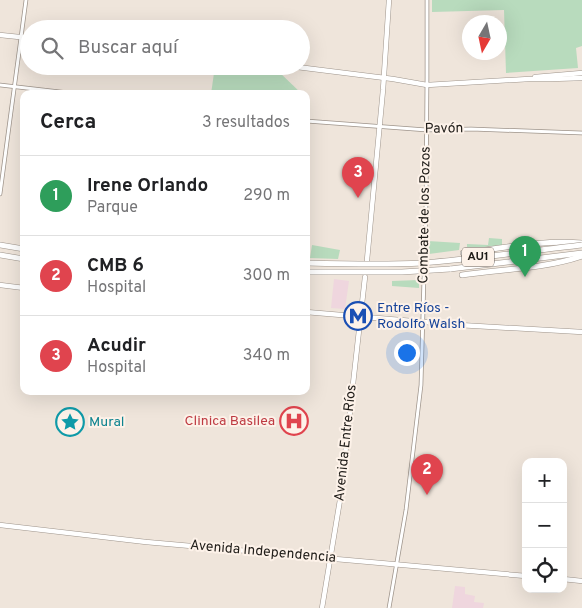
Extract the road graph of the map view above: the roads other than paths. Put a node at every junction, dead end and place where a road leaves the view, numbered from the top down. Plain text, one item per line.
1 (26, 0) edge
2 (389, 0) edge
3 (426, 0) edge
4 (23, 20) edge
5 (0, 34) edge
6 (20, 37) edge
7 (20, 44) edge
8 (310, 69) edge
9 (582, 73) edge
10 (384, 78) junction
11 (529, 78) junction
12 (582, 78) edge
13 (0, 85) edge
14 (427, 85) junction
15 (14, 86) junction
16 (46, 90) edge
17 (310, 121) edge
18 (379, 127) junction
19 (426, 130) junction
20 (582, 133) edge
21 (0, 156) edge
22 (5, 156) junction
23 (0, 194) edge
24 (0, 244) edge
25 (582, 244) edge
26 (20, 248) edge
27 (463, 253) dead end
28 (0, 255) edge
29 (582, 255) edge
30 (20, 258) edge
31 (367, 260) dead end
32 (310, 263) edge
33 (310, 272) edge
34 (465, 274) dead end
35 (364, 277) dead end
36 (0, 285) edge
37 (20, 288) edge
38 (310, 312) edge
39 (360, 317) junction
40 (422, 322) junction
41 (582, 332) edge
42 (0, 525) edge
43 (331, 558) junction
44 (397, 564) junction
45 (522, 576) edge
46 (567, 579) edge
47 (582, 581) edge
48 (322, 608) edge
49 (389, 608) edge

1 - 4 street
2 - 10 main road
3 - 14 street, Combate de los Pozos
5 - 6 main road
7 - 15 street
8 - 10 main road
9 - 11 main road
10 - 14 main road
10 - 18 main road
11 - 12 main road
11 - 14 main road
13 - 15 street
14 - 19 street, Combate de los Pozos
15 - 16 street
15 - 22 street
17 - 18 street, Pavón
18 - 19 street, Pavón
18 - 31 main road
19 - 20 street, Pavón
19 - 40 street, Combate de los Pozos
21 - 22 street
22 - 23 street
24 - 26 highway
25 - 27 highway
25 - 32 highway, AU1, bridge
28 - 30 highway
29 - 33 highway, AU1, bridge
29 - 34 highway
35 - 39 main road, Avenida Entre Ríos
36 - 37 main road
38 - 39 main road
39 - 40 main road
39 - 43 main road, Avenida Entre Ríos
40 - 41 main road
40 - 44 street, Combate de los Pozos
42 - 43 main road, Avenida Independencia
43 - 44 main road, Avenida Independencia
43 - 48 main road, Avenida Entre Ríos
44 - 45 main road, Avenida Independencia
44 - 49 street, Combate de los Pozos
46 - 47 main road

